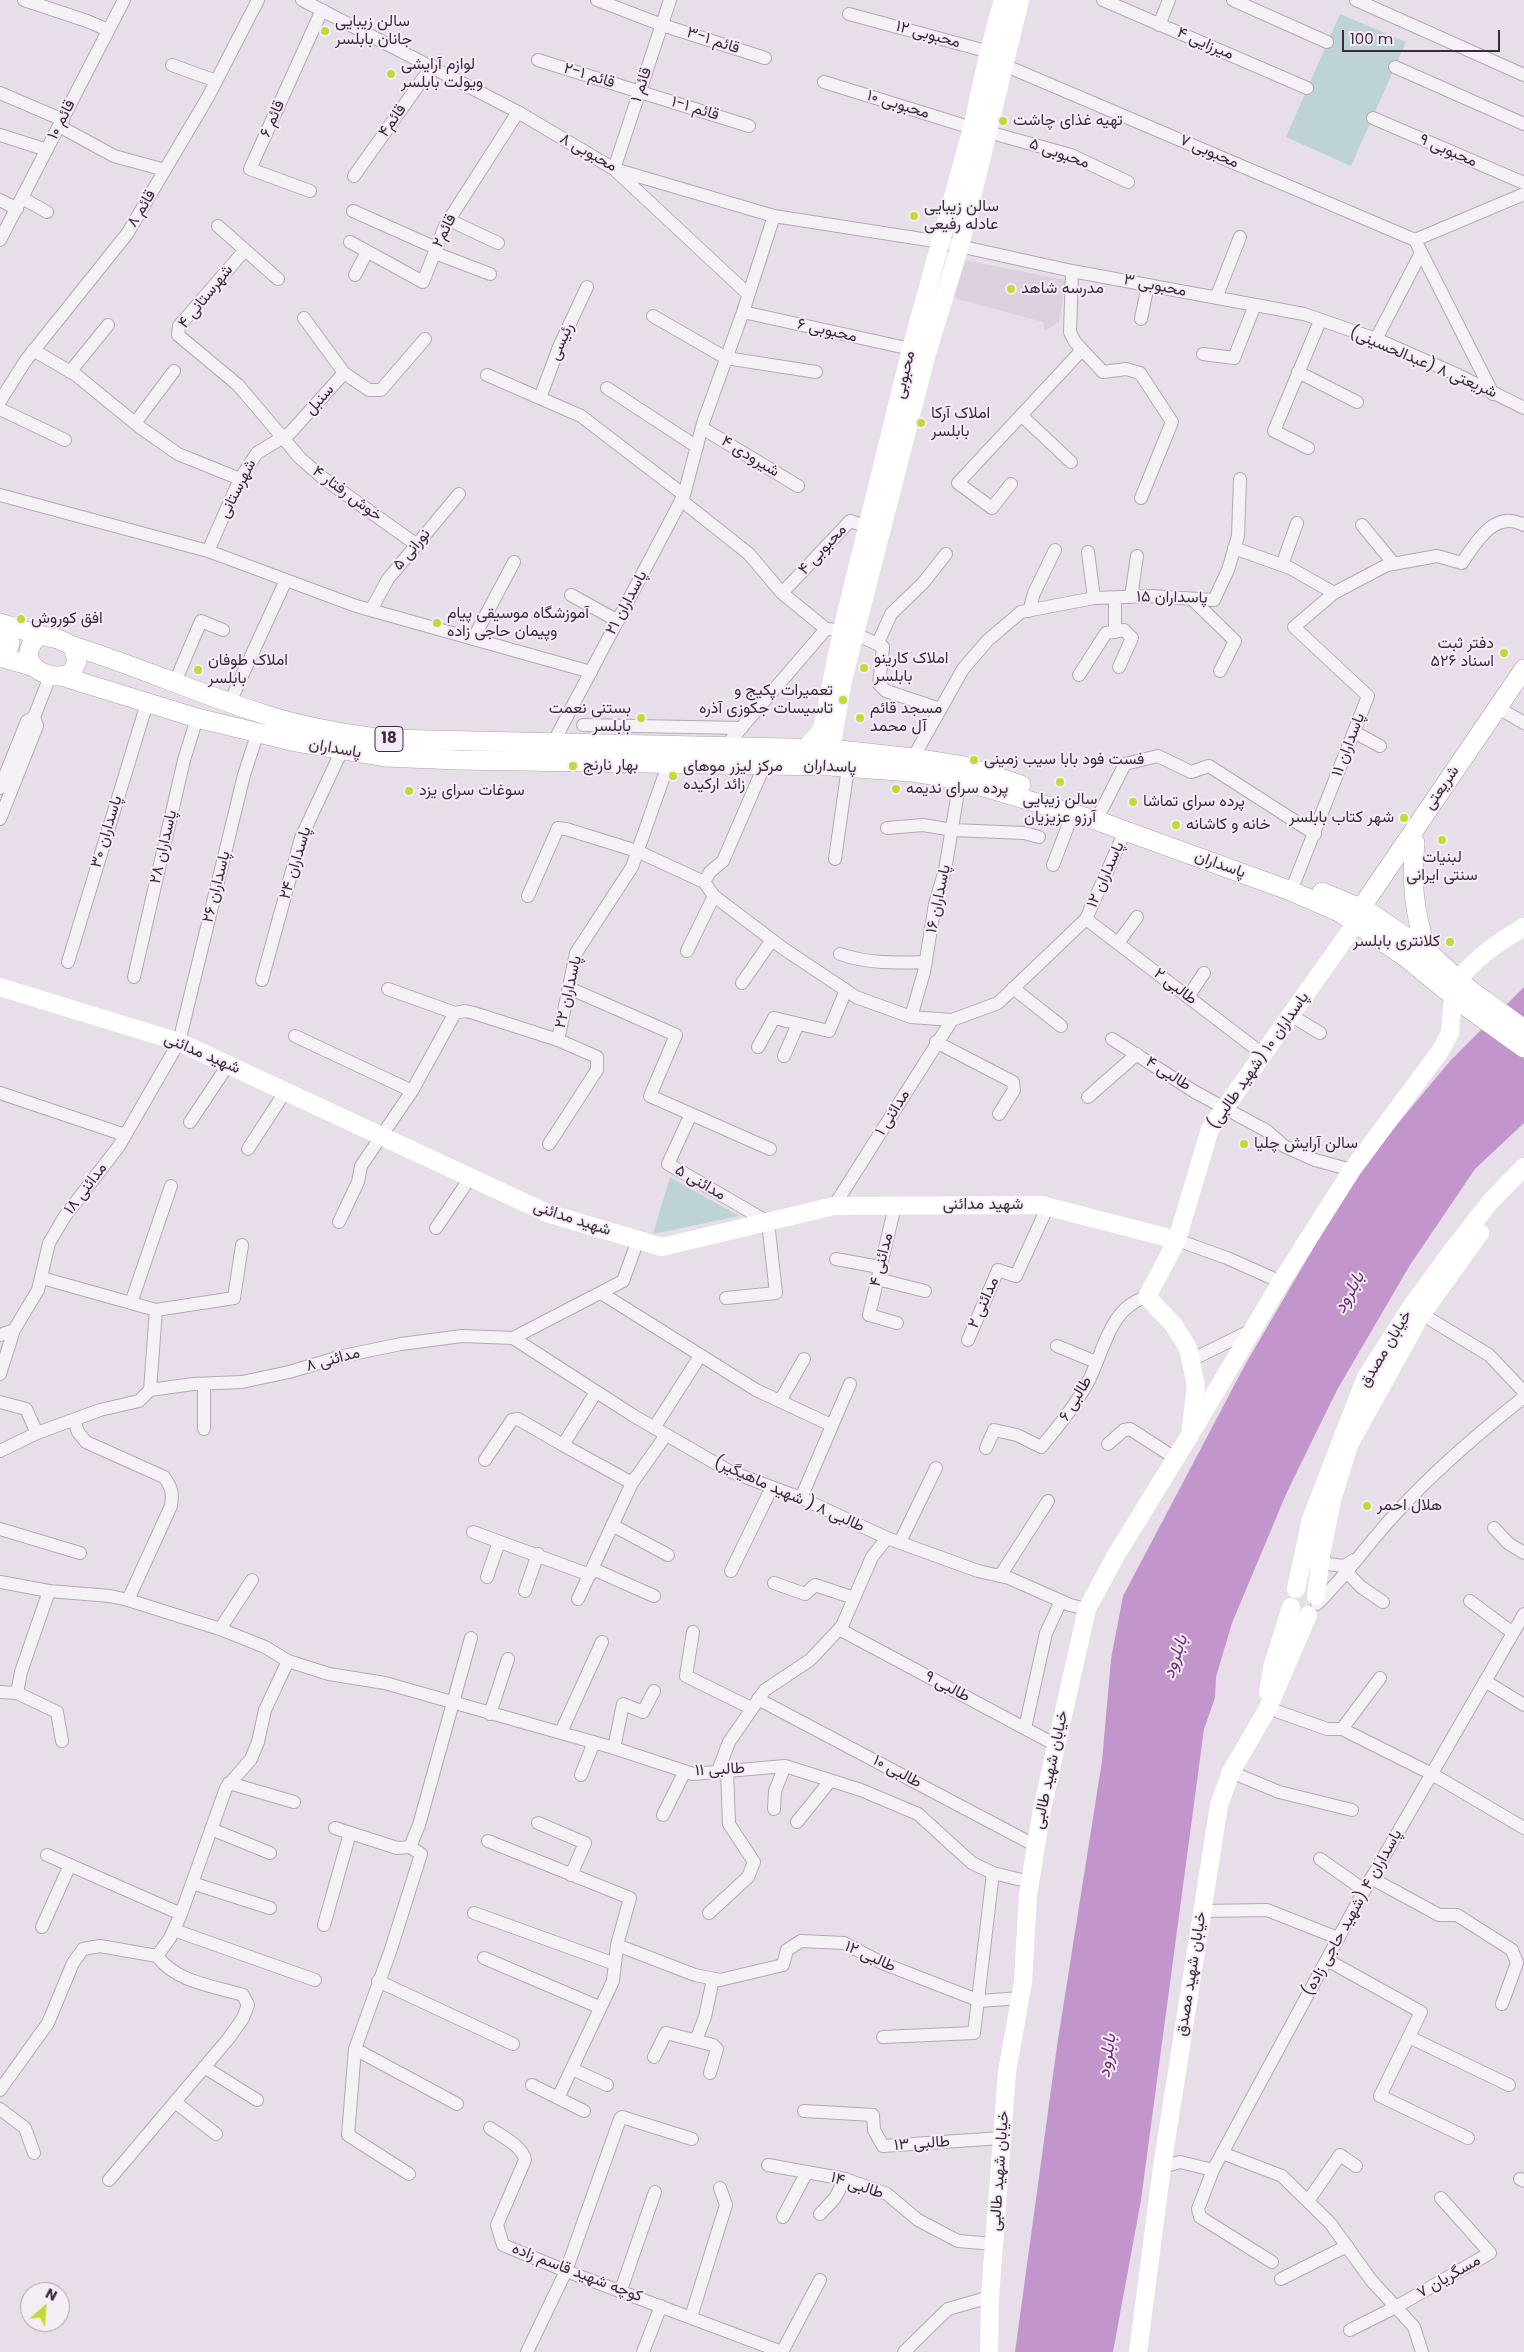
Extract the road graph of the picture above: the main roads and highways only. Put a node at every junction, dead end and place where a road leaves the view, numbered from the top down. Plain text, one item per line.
1 (0, 623) edge
2 (0, 633) edge
3 (39, 635) junction
4 (73, 646) junction
5 (0, 653) edge
6 (0, 657) edge
7 (113, 659) junction
8 (31, 666) junction
9 (1524, 669) edge
10 (56, 675) junction
11 (1524, 684) edge
12 (1501, 709) junction
13 (191, 716) junction
14 (840, 758) junction
15 (1416, 843) junction
16 (1362, 914) junction
17 (1427, 951) junction
18 (1461, 993) junction
19 (1524, 1029) edge
20 (1524, 1048) edge

1 - 3 main road, 18
2 - 5 main road
3 - 4 main road, 18
3 - 8 main road
4 - 7 main road, پاسداران / 18
4 - 10 main road
6 - 8 main road, 18
7 - 13 main road
7 - 14 main road, پاسداران / 18
8 - 10 main road, 18
9 - 12 main road, شریعتی
10 - 13 main road, پاسداران / 18
11 - 12 main road, شریعتی
12 - 15 main road, شریعتی
12 - 16 main road, شریعتی
13 - 14 main road, پاسداران / 18
14 - 16 main road, پاسداران / 18
14 - 16 main road, پاسداران / 18
15 - 16 main road, شریعتی
15 - 17 main road
16 - 17 main road, پاسداران / 18
16 - 18 main road, پاسداران / 18
17 - 18 main road, پاسداران / 18
18 - 19 main road
18 - 20 main road

